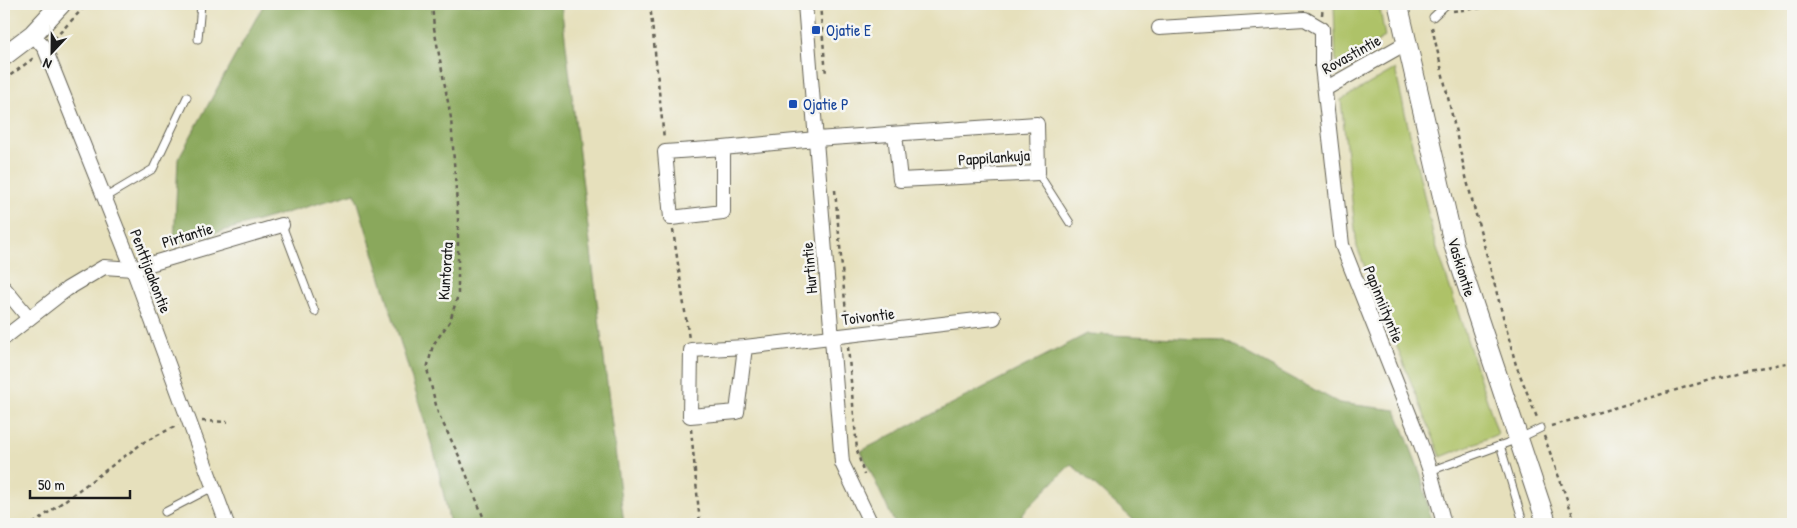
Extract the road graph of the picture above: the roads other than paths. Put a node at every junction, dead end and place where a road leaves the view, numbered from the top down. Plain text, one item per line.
1 (61, 4) edge
2 (201, 4) edge
3 (805, 4) edge
4 (1398, 4) edge
5 (1447, 4) edge
6 (1432, 17) road end
7 (1160, 28) dead end
8 (33, 34) junction
9 (198, 39) dead end
10 (1406, 43) junction
11 (4, 56) edge
12 (1325, 89) junction
13 (187, 97) dead end
14 (895, 134) junction
15 (816, 139) junction
16 (723, 148) junction
17 (1038, 173) junction
18 (104, 198) junction
19 (1070, 223) dead end
20 (282, 224) joint
21 (133, 269) junction
22 (4, 288) edge
23 (315, 312) dead end
24 (29, 318) junction
25 (994, 318) dead end
26 (4, 338) edge
27 (832, 338) junction
28 (746, 347) junction
29 (1542, 428) road end
30 (1518, 439) junction
31 (1500, 445) junction
32 (1430, 471) junction
33 (213, 487) junction
34 (165, 512) dead end
35 (226, 524) edge
36 (871, 524) edge
37 (1444, 524) edge
38 (1516, 524) edge
39 (1547, 524) edge

1 - 8 main road
2 - 9 lane
3 - 15 street, Hurtintie
4 - 10 main road, Vaskiontie
5 - 6 lane
7 - 12 street, Rovastintie
8 - 11 main road
8 - 18 street, Penttijaakontie
10 - 12 street, Rovastintie
10 - 30 main road, Vaskiontie
12 - 32 street, Papinniityntie
13 - 18 lane
14 - 15 street, Pappilankuja
14 - 17 street, Pappilankuja
14 - 17 street, Pappilankuja
15 - 16 street, Pappilankuja
15 - 27 street, Hurtintie
16 - 16 street, Pappilankuja
17 - 19 lane
18 - 21 street, Penttijaakontie
20 - 21 street, Pirtantie
20 - 23 lane
21 - 24 street, Pirtantie
21 - 33 street, Penttijaakontie
22 - 24 street
24 - 26 street, Pirtantie
25 - 27 street, Toivontie
27 - 28 street, Toivontie
27 - 36 street, Hurtintie
28 - 28 street, Toivontie
29 - 30 lane
30 - 31 lane
30 - 39 main road, Vaskiontie
31 - 32 lane
31 - 38 lane
32 - 37 street, Papinniityntie
33 - 34 lane
33 - 35 street, Penttijaakontie

